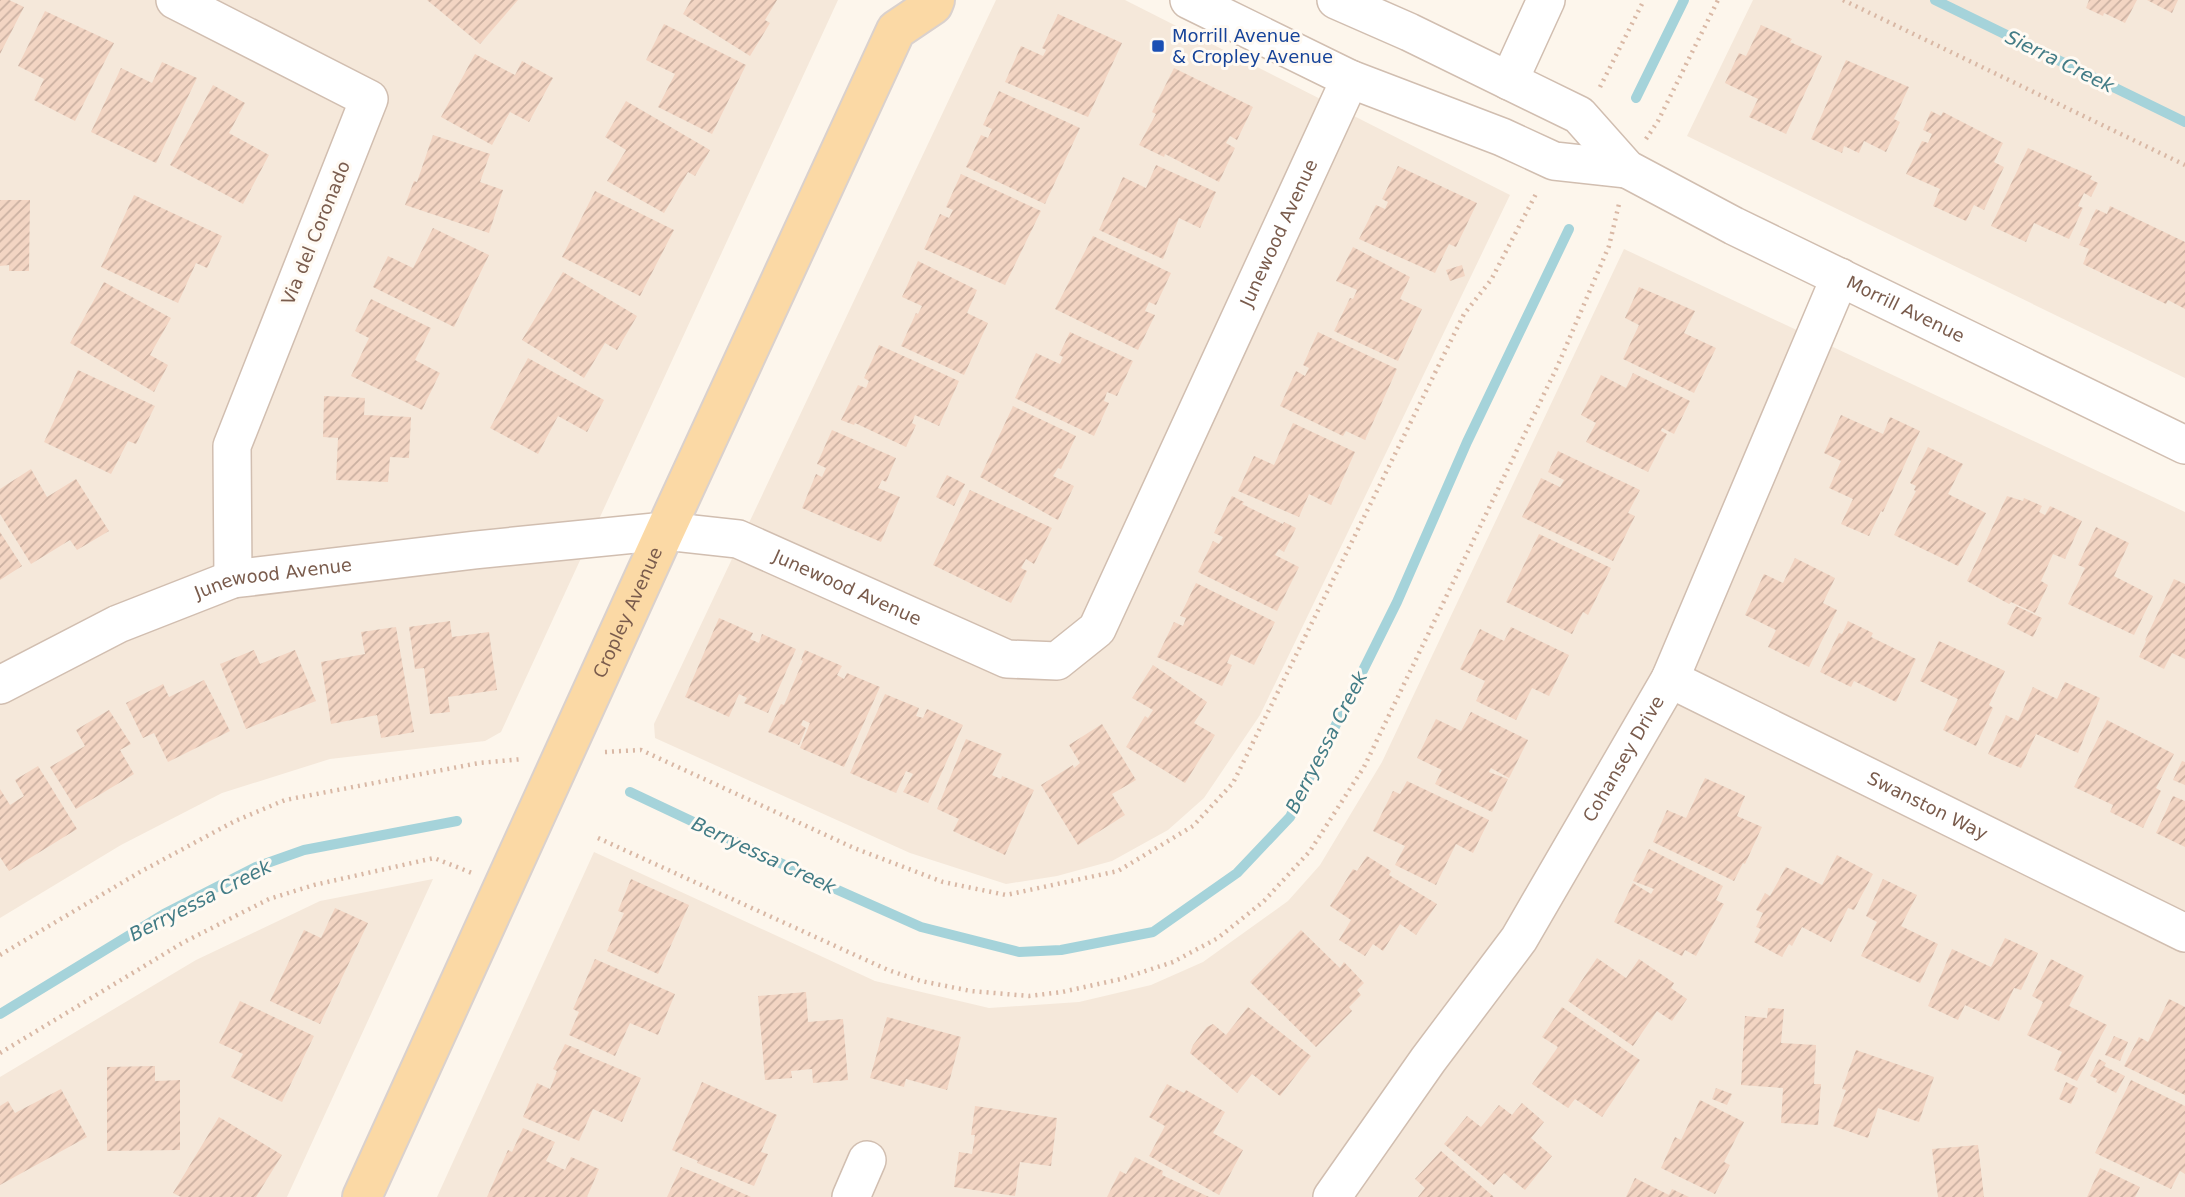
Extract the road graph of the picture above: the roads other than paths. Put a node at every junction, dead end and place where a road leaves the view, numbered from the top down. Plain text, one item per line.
1 (175, 0) edge
2 (1189, 0) edge
3 (1336, 0) edge
4 (1546, 0) edge
5 (937, 2) edge
6 (894, 15) edge
7 (1350, 79) junction
8 (1509, 81) junction
9 (1627, 169) junction
10 (1840, 278) junction
11 (2185, 445) edge
12 (665, 531) junction
13 (233, 579) junction
14 (1670, 679) junction
15 (0, 685) edge
16 (2185, 933) edge
17 (867, 1160) dead end
18 (362, 1197) edge
19 (852, 1197) edge
20 (1332, 1197) edge

1 - 13 street, Via del Coronado
2 - 7 street, Morrill Avenue
3 - 8 street, Morrill Avenue
4 - 8 street
5 - 6 main road, Cropley Avenue
6 - 12 main road, Cropley Avenue
7 - 9 street, Morrill Avenue
7 - 12 street, Junewood Avenue
8 - 9 street, Morrill Avenue
9 - 10 street, Morrill Avenue
10 - 11 street, Morrill Avenue
10 - 14 street, Cohansey Drive
12 - 13 street, Junewood Avenue
12 - 18 main road, Cropley Avenue
13 - 15 street, Junewood Avenue
14 - 16 street, Swanston Way
14 - 20 street, Cohansey Drive
17 - 19 street

